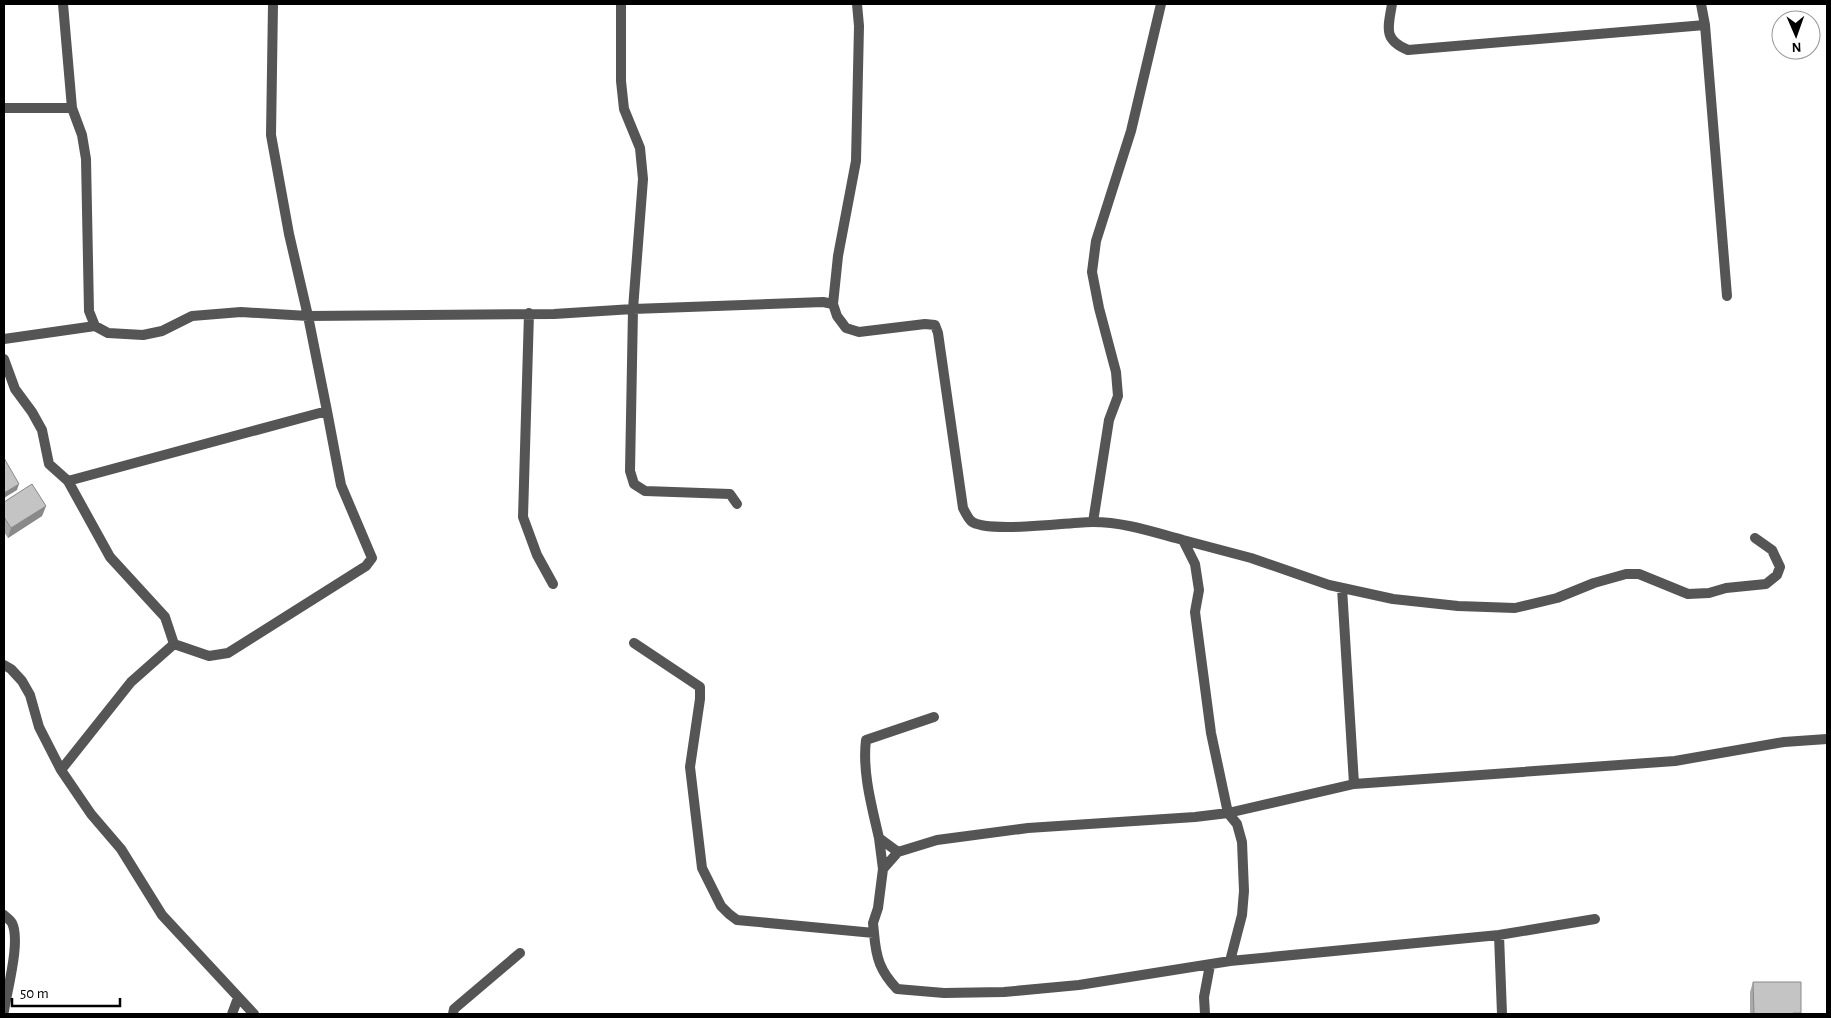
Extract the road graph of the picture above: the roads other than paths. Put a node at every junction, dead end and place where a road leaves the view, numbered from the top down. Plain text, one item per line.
1 (63, 4) edge
2 (273, 4) edge
3 (621, 4) edge
4 (857, 4) edge
5 (1162, 4) edge
6 (1392, 4) edge
7 (1701, 4) edge
8 (1705, 25) junction
9 (4, 108) edge
10 (72, 108) junction
11 (1727, 296) dead end
12 (834, 304) junction
13 (633, 309) junction
14 (530, 313) junction
15 (308, 316) junction
16 (95, 326) junction
17 (4, 339) edge
18 (4, 359) edge
19 (327, 411) junction
20 (68, 481) junction
21 (737, 504) dead end
22 (1093, 522) junction
23 (1755, 538) dead end
24 (1183, 540) junction
25 (553, 584) dead end
26 (1342, 588) junction
27 (634, 643) dead end
28 (174, 644) junction
29 (4, 664) edge
30 (934, 717) dead end
31 (1827, 739) edge
32 (61, 770) junction
33 (1354, 784) junction
34 (1228, 813) junction
35 (879, 838) junction
36 (898, 852) junction
37 (884, 869) junction
38 (4, 915) edge
39 (1595, 919) dead end
40 (874, 934) junction
41 (1499, 935) junction
42 (520, 953) dead end
43 (1230, 961) junction
44 (1210, 965) junction
45 (238, 998) junction
46 (4, 1011) edge
47 (12, 1014) edge
48 (232, 1014) edge
49 (254, 1014) edge
50 (453, 1014) edge
51 (1205, 1014) edge
52 (1502, 1014) edge

1 - 10 street
2 - 15 street
3 - 13 street
4 - 12 street
5 - 22 street
6 - 8 street
7 - 8 street
8 - 11 street
9 - 10 street
10 - 16 street
12 - 13 street
12 - 22 street
13 - 14 street
13 - 21 street
14 - 15 street
14 - 25 street
15 - 16 street
15 - 19 street
16 - 17 street
18 - 20 street
19 - 20 street
19 - 28 street
20 - 28 street
22 - 24 street
23 - 26 street
24 - 26 street
24 - 34 street
26 - 33 street
27 - 40 street
28 - 32 street
29 - 32 street
30 - 35 street
31 - 33 street
32 - 45 street
33 - 34 street
34 - 36 street
34 - 43 street
35 - 36 street
35 - 37 street
36 - 37 street
37 - 40 street
38 - 46 street
39 - 41 street
40 - 44 street
41 - 43 street
41 - 52 street
42 - 50 street
43 - 44 street
44 - 51 street
45 - 48 street
45 - 49 street
46 - 47 street

